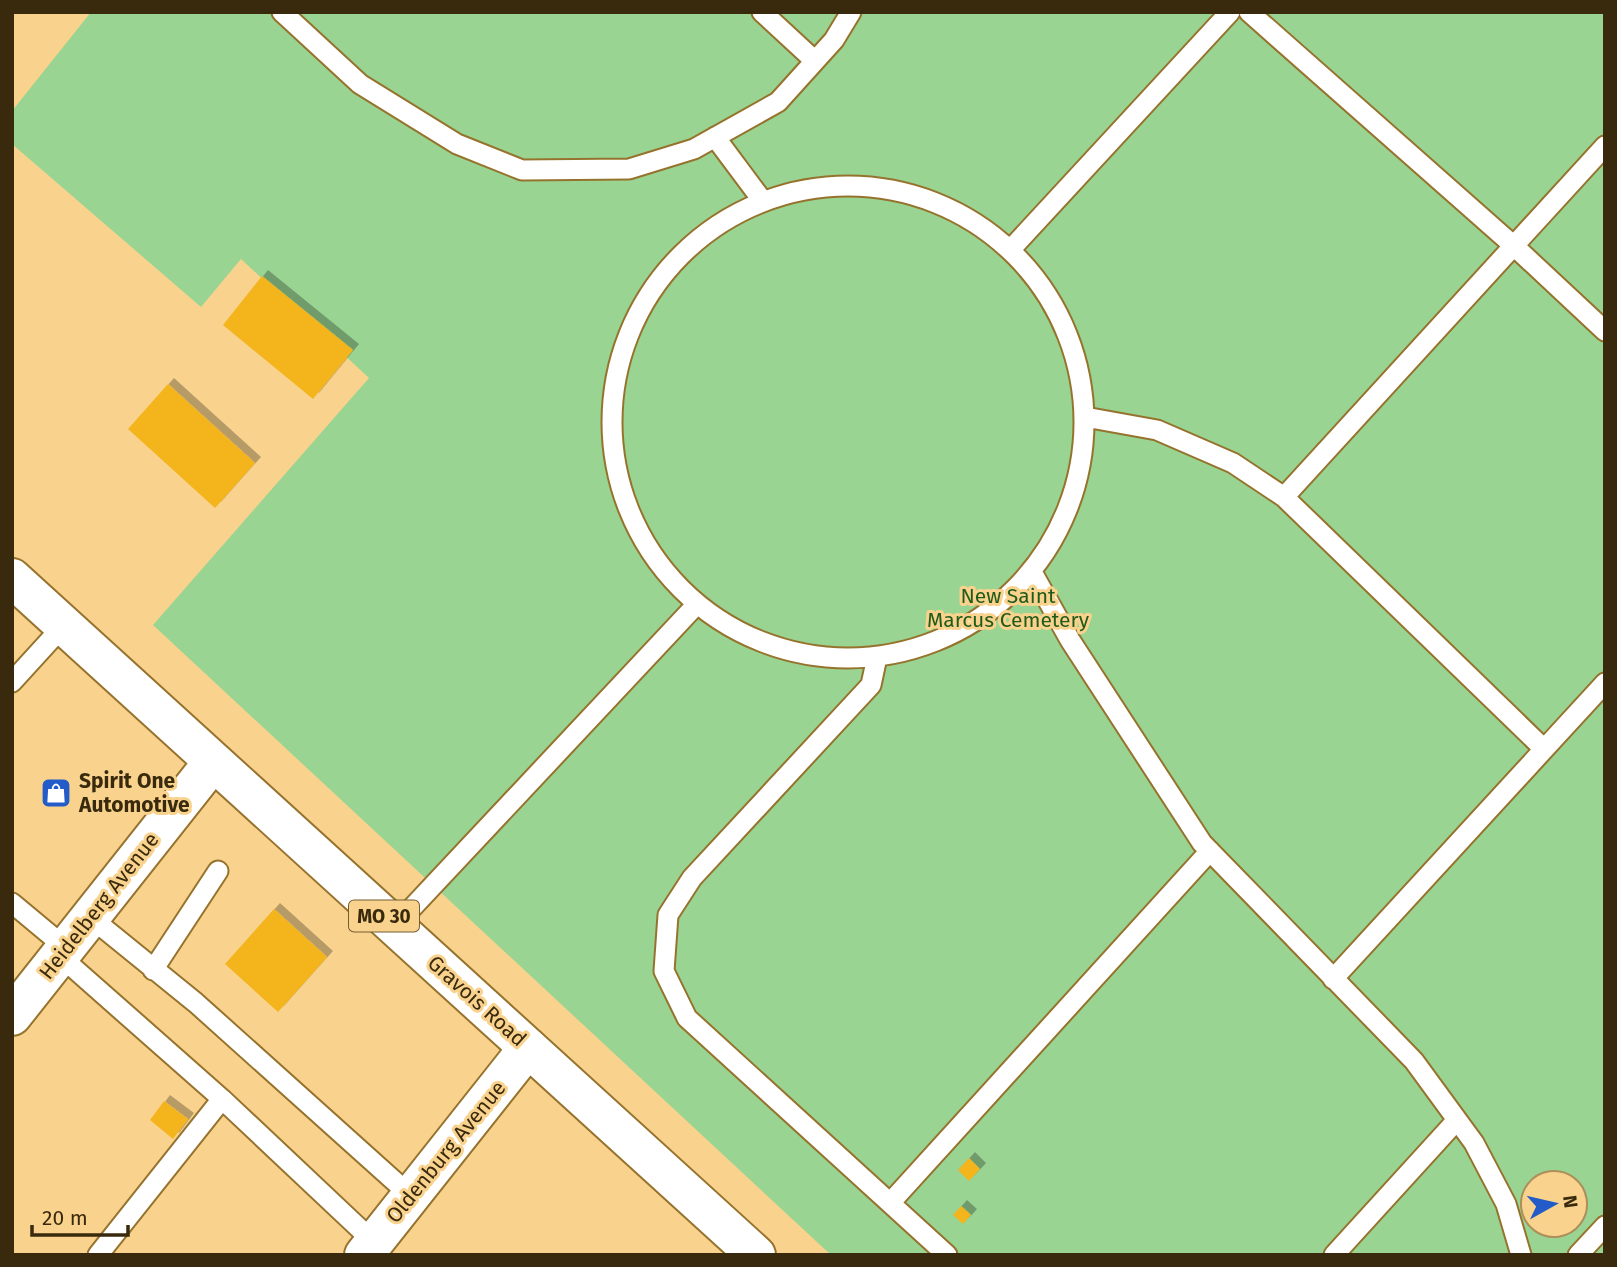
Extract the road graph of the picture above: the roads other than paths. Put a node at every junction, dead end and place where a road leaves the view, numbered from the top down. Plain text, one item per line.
1 (282, 12) edge
2 (762, 12) edge
3 (851, 12) edge
4 (1230, 12) edge
5 (1249, 12) edge
6 (815, 61) junction
7 (715, 137) junction
8 (1605, 146) edge
9 (762, 200) junction
10 (1514, 246) junction
11 (1011, 249) junction
12 (1605, 331) edge
13 (1084, 417) junction
14 (1284, 497) junction
15 (1032, 572) junction
16 (12, 578) edge
17 (697, 604) junction
18 (64, 625) junction
19 (877, 657) junction
20 (12, 682) edge
21 (1605, 683) edge
22 (1544, 749) junction
23 (213, 762) junction
24 (1210, 850) junction
25 (218, 871) dead end
26 (12, 903) edge
27 (90, 918) junction
28 (395, 926) junction
29 (63, 952) junction
30 (153, 970) junction
31 (1333, 979) junction
32 (12, 1016) edge
33 (528, 1048) junction
34 (222, 1099) junction
35 (1457, 1120) junction
36 (411, 1196) junction
37 (890, 1203) junction
38 (1605, 1226) edge
39 (375, 1251) edge
40 (98, 1255) edge
41 (756, 1255) edge
42 (947, 1255) edge
43 (1335, 1255) edge
44 (1521, 1255) edge
45 (1578, 1255) edge

1 - 7 lane
2 - 6 lane
3 - 6 lane
4 - 11 lane
5 - 10 lane
6 - 7 lane
7 - 9 lane
8 - 10 lane
9 - 11 lane
9 - 17 lane
10 - 12 lane
10 - 14 lane
11 - 13 lane
13 - 14 lane
13 - 15 lane
14 - 22 lane
15 - 19 lane
15 - 24 lane
16 - 18 main road, Gravois Road / MO 30
17 - 19 lane
17 - 28 lane
18 - 20 lane
18 - 23 main road, Gravois Road / MO 30
19 - 37 lane
21 - 22 lane
22 - 31 lane
23 - 27 main road, Heidelberg Avenue
23 - 28 main road, Gravois Road / MO 30
24 - 31 lane
24 - 37 lane
25 - 30 lane
26 - 29 lane
27 - 29 main road, Heidelberg Avenue
27 - 30 lane
28 - 33 main road, Gravois Road / MO 30
29 - 32 main road, Heidelberg Avenue
29 - 34 lane
30 - 36 lane
31 - 35 lane
33 - 36 main road, Oldenburg Avenue
33 - 41 main road, Gravois Road / MO 30
34 - 39 lane
34 - 40 lane
35 - 43 lane
35 - 44 lane
36 - 39 main road, Oldenburg Avenue
37 - 42 lane
38 - 45 lane

